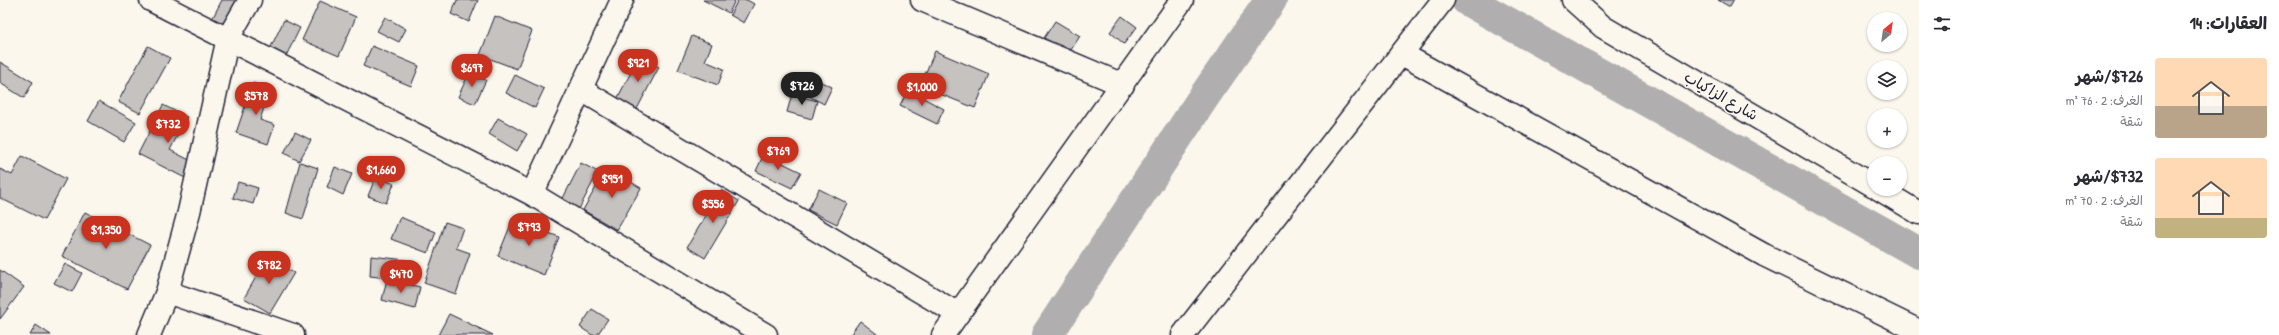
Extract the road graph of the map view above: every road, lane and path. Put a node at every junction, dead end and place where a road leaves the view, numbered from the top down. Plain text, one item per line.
1 (151, 0) edge
2 (250, 0) edge
3 (622, 0) edge
4 (922, 0) edge
5 (1182, 0) edge
6 (1443, 0) edge
7 (1573, 0) edge
8 (228, 38) junction
9 (1402, 54) junction
10 (1123, 85) junction
11 (580, 89) junction
12 (1867, 182) edge
13 (532, 194) junction
14 (1891, 196) edge
15 (1919, 212) edge
16 (167, 292) junction
17 (958, 314) junction
18 (1919, 332) edge
19 (149, 335) edge
20 (293, 335) edge
21 (766, 335) edge
22 (943, 335) edge
23 (1183, 335) edge

1 - 8 street
2 - 8 street
3 - 11 street
4 - 10 street
5 - 10 street
6 - 9 street
7 - 12 street, شارع الزاكياب
8 - 13 street
8 - 16 street
9 - 18 street
9 - 23 street
10 - 17 street
11 - 13 street
11 - 17 street
13 - 21 street
14 - 15 street
16 - 19 street
16 - 20 street
17 - 22 street

